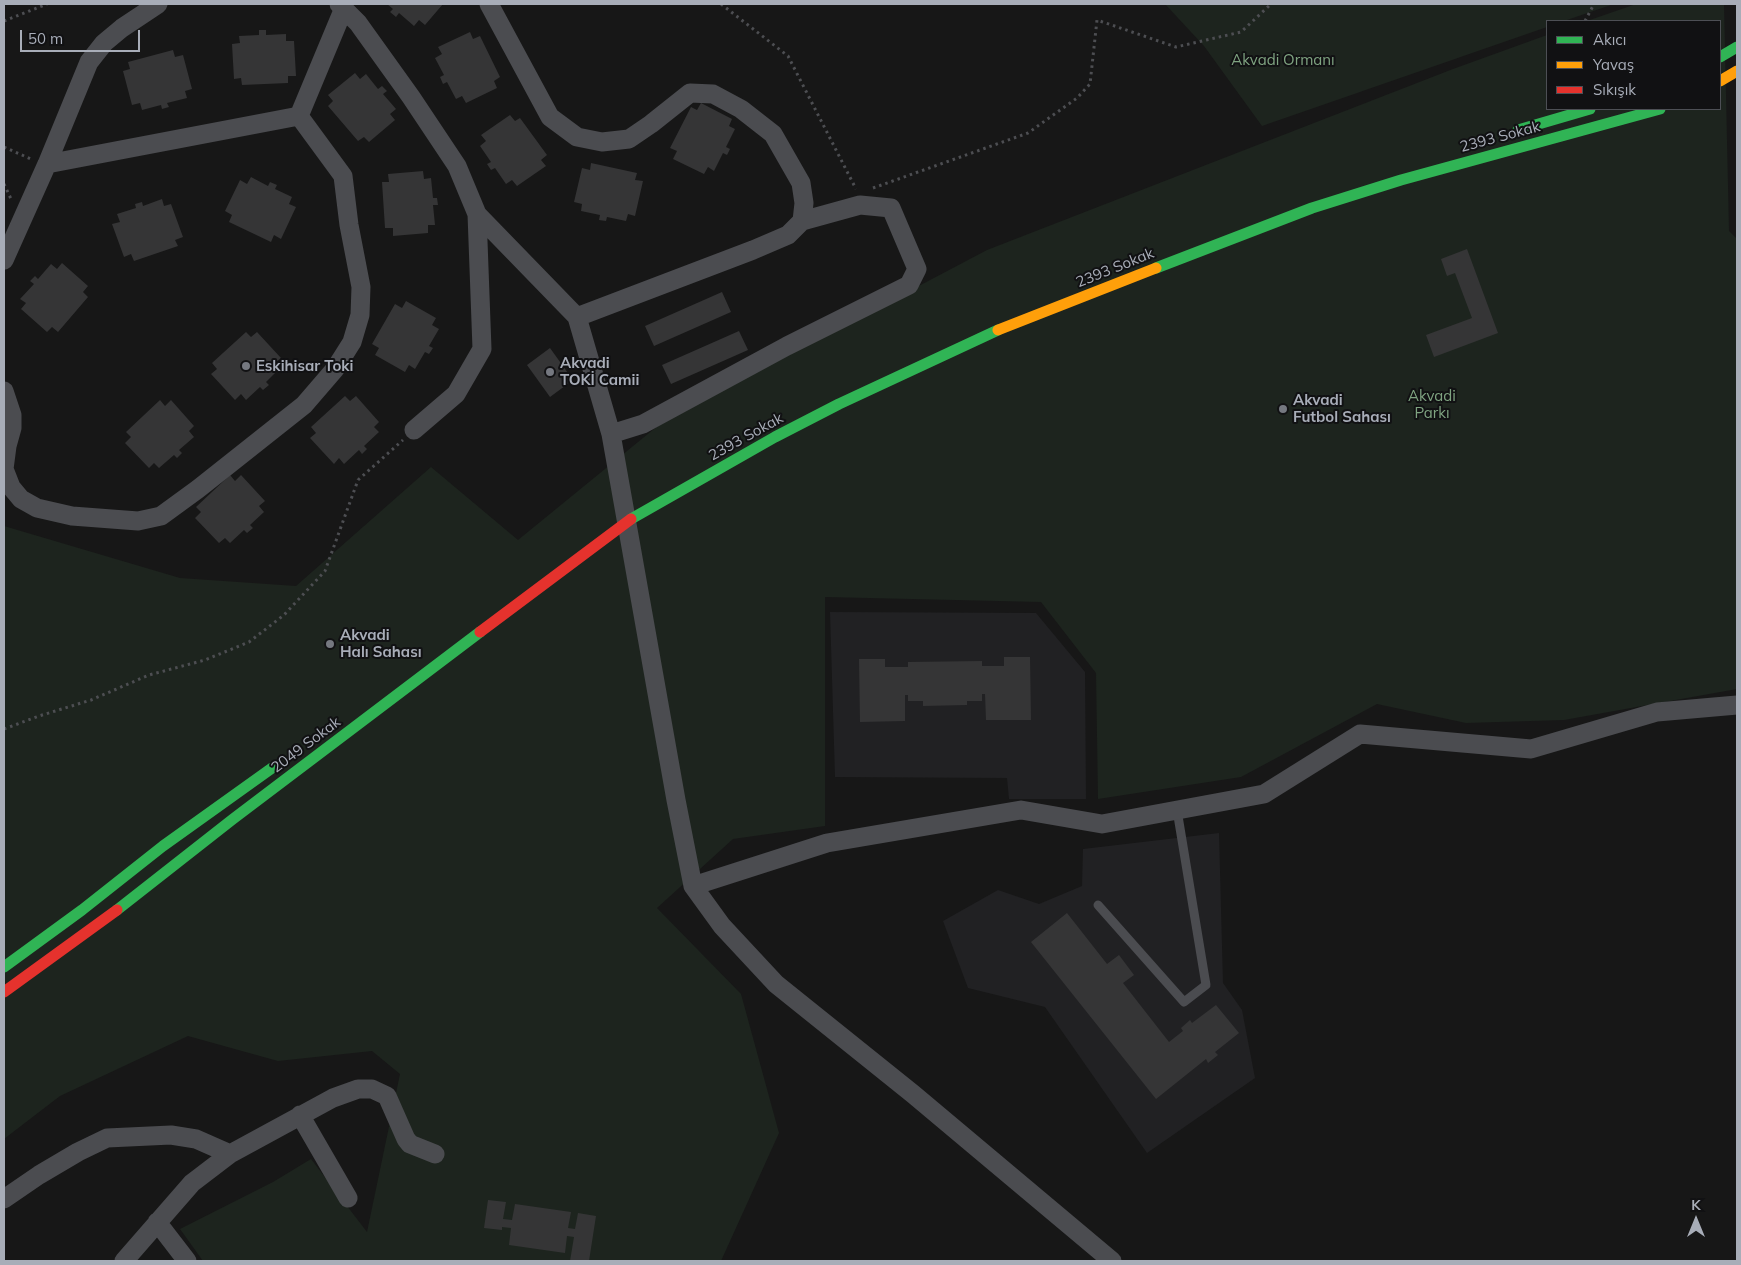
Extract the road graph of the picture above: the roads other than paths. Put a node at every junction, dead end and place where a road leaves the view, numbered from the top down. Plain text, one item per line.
1 (158, 4) edge
2 (488, 4) edge
3 (341, 6) edge
4 (1737, 47) edge
5 (1721, 56) edge
6 (1737, 71) edge
7 (1721, 80) edge
8 (1587, 110) edge
9 (1657, 110) edge
10 (299, 116) junction
11 (1504, 134) dead end
12 (47, 164) junction
13 (477, 214) junction
14 (802, 221) junction
15 (4, 260) edge
16 (577, 317) junction
17 (4, 394) edge
18 (414, 430) road end
19 (611, 434) junction
20 (624, 510) junction
21 (1737, 705) edge
22 (281, 762) dead end
23 (1176, 810) junction
24 (693, 886) junction
25 (1098, 906) dead end
26 (4, 967) edge
27 (4, 992) edge
28 (300, 1114) junction
29 (230, 1154) junction
30 (435, 1154) dead end
31 (348, 1198) dead end
32 (4, 1200) edge
33 (157, 1222) junction
34 (124, 1261) edge
35 (187, 1261) edge
36 (1112, 1261) edge

1 - 12 street
2 - 14 street
3 - 10 street
3 - 13 street
4 - 5 main road
6 - 7 main road
8 - 11 main road, 2393 Sokak
9 - 20 main road, 2393 Sokak
10 - 12 street
10 - 17 street
12 - 15 street
13 - 16 street
13 - 18 street
14 - 16 street
14 - 19 street
16 - 19 street
19 - 20 street
20 - 24 street
20 - 27 main road, 2049 Sokak
21 - 23 street
22 - 26 main road, 2049 Sokak
23 - 24 street
23 - 25 lane
24 - 36 street
28 - 29 street
28 - 30 street
28 - 31 street
29 - 32 street
29 - 33 street
33 - 34 street
33 - 35 street

